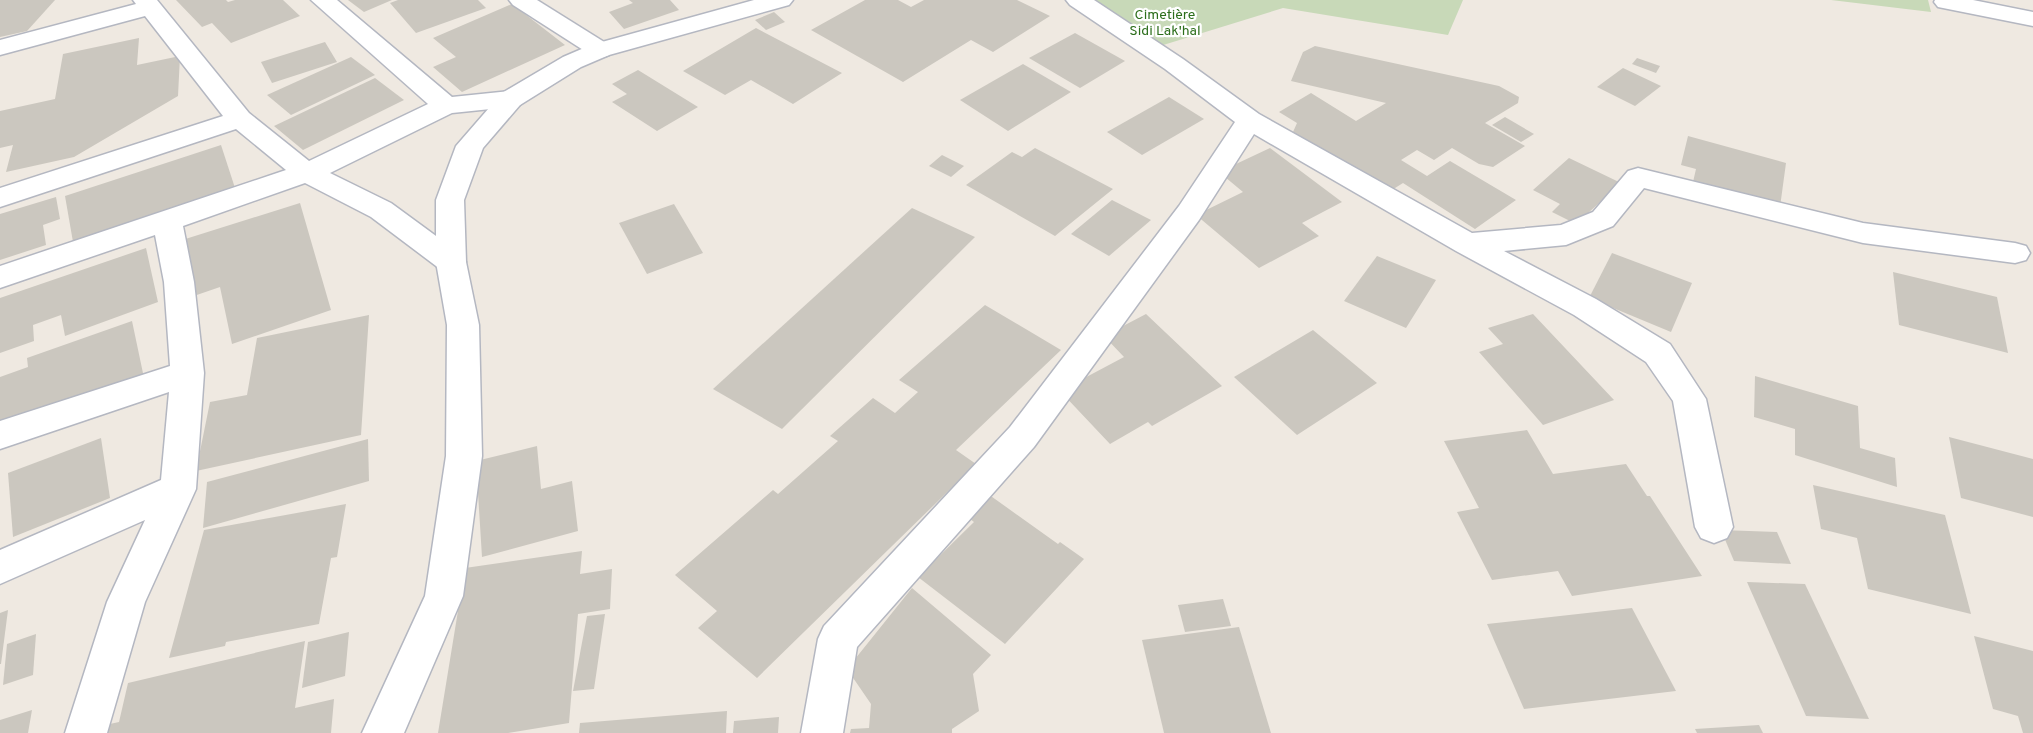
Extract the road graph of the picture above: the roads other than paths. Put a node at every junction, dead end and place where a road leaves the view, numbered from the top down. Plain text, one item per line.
1 (323, 0) edge
2 (521, 0) edge
3 (1078, 0) edge
4 (763, 2) edge
5 (1946, 2) dead end
6 (148, 3) edge
7 (2033, 19) edge
8 (0, 48) edge
9 (600, 50) junction
10 (511, 99) junction
11 (446, 106) junction
12 (240, 118) junction
13 (1250, 120) junction
14 (307, 173) junction
15 (0, 198) edge
16 (167, 221) junction
17 (1467, 244) junction
18 (2015, 253) dead end
19 (451, 262) junction
20 (0, 277) edge
21 (187, 374) junction
22 (0, 435) edge
23 (178, 489) junction
24 (1714, 527) dead end
25 (0, 567) edge
26 (86, 733) edge
27 (383, 733) edge
28 (822, 733) edge

1 - 11 street
2 - 9 street
3 - 13 street
4 - 9 street
5 - 7 street
6 - 8 street
6 - 12 street
9 - 10 street
10 - 11 street
10 - 19 street
11 - 14 street
12 - 14 street
12 - 15 street
13 - 17 street
13 - 28 street
14 - 16 street
14 - 19 street
16 - 20 street
16 - 21 street
17 - 18 street
17 - 24 street
19 - 27 street
21 - 22 street
21 - 23 street
23 - 25 street
23 - 26 street

